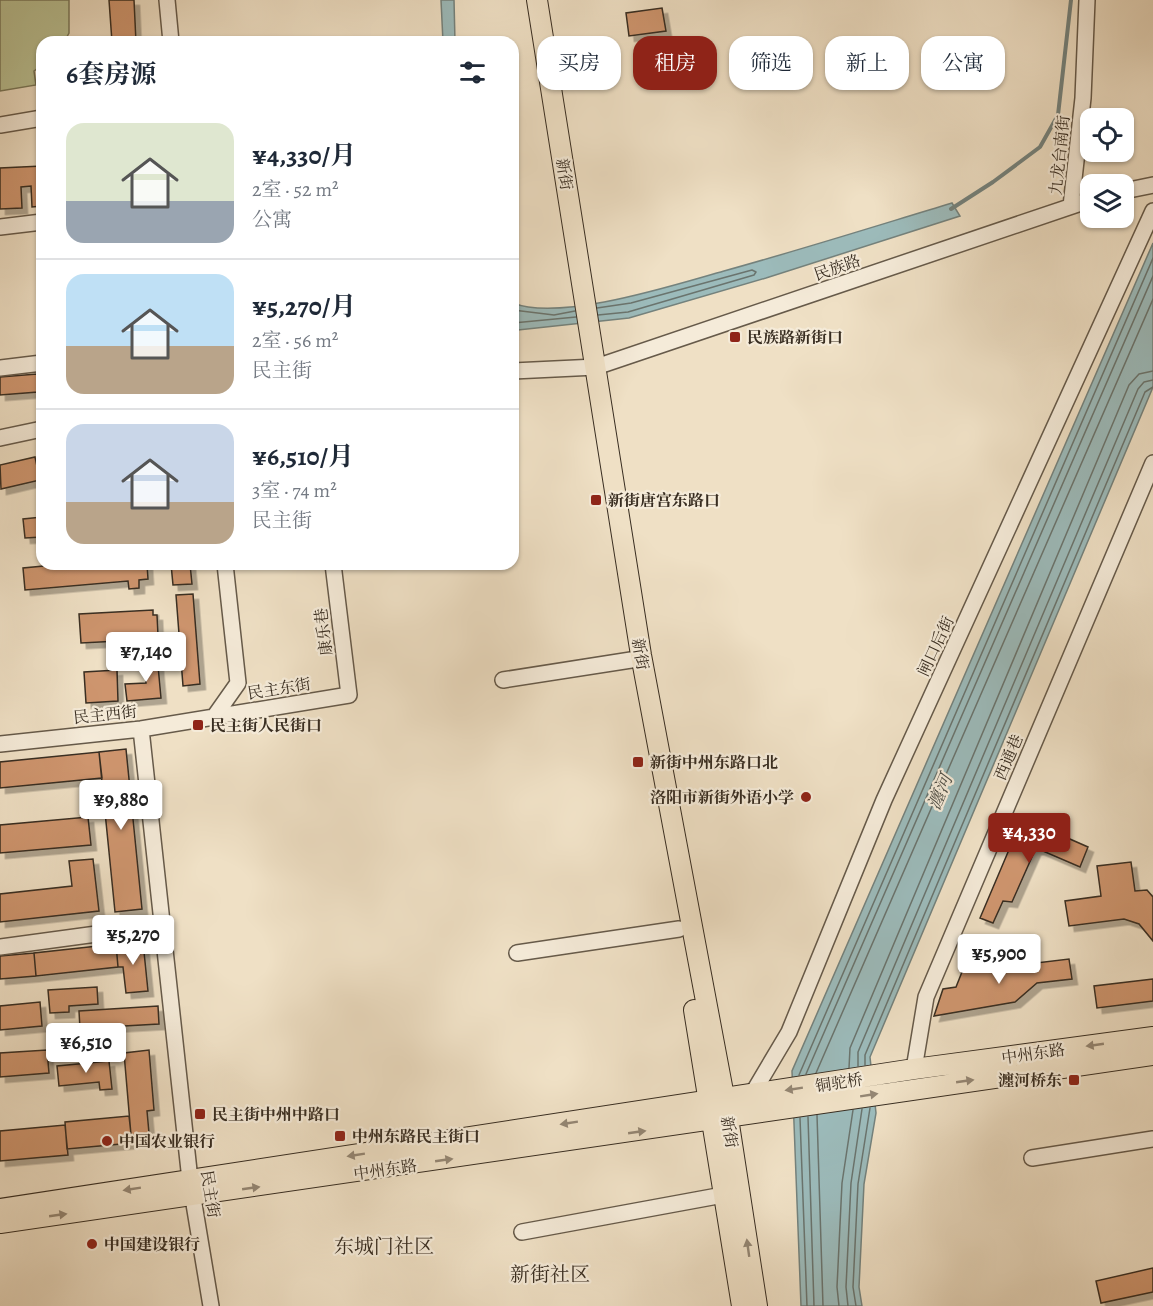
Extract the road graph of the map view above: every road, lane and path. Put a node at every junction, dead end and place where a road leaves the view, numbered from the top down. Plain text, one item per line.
1 (167, 0) edge
2 (524, 0) edge
3 (537, 0) edge
4 (1088, 0) edge
5 (170, 36) edge
6 (36, 119) edge
7 (0, 125) edge
8 (1153, 185) edge
9 (1134, 189) edge
10 (1080, 203) edge
11 (1071, 206) junction
12 (1153, 211) edge
13 (36, 223) edge
14 (0, 227) edge
15 (577, 288) junction
16 (36, 364) edge
17 (590, 367) junction
18 (0, 368) edge
19 (519, 371) edge
20 (36, 430) edge
21 (0, 438) edge
22 (1153, 463) edge
23 (226, 570) edge
24 (334, 570) edge
25 (631, 660) junction
26 (503, 680) dead end
27 (349, 695) joint
28 (214, 717) junction
29 (141, 729) junction
30 (0, 744) edge
31 (163, 925) junction
32 (679, 929) junction
33 (0, 947) edge
34 (517, 953) dead end
35 (1153, 1037) edge
36 (1153, 1054) edge
37 (914, 1070) junction
38 (908, 1089) joint
39 (762, 1100) junction
40 (719, 1110) junction
41 (1153, 1139) edge
42 (1032, 1158) dead end
43 (191, 1188) junction
44 (733, 1194) junction
45 (0, 1209) edge
46 (0, 1223) edge
47 (522, 1232) dead end
48 (211, 1306) edge
49 (742, 1306) edge
50 (757, 1306) edge

1 - 5 street
2 - 15 main road, 新街
3 - 15 main road, 新街
4 - 11 street, 九龙台南街
6 - 7 street
8 - 9 street
10 - 11 street, 民族路
11 - 17 street, 民族路
12 - 39 street, 闸口后街
13 - 14 street
15 - 17 main road, 新街
16 - 18 street
17 - 19 street, 民族路
17 - 25 main road, 新街
17 - 40 main road, 新街
20 - 21 street
22 - 37 street, 西通巷
23 - 28 street
24 - 27 street, 康乐巷
25 - 26 street
25 - 32 main road, 新街
27 - 28 street, 民主东街
28 - 29 street, 民主西街
29 - 30 street, 民主西街
29 - 31 street, 民主街
31 - 33 street
31 - 43 street, 民主街
32 - 34 street
32 - 40 main road, 新街
35 -> 37 main road, 中州东路
38 -> 36 main road, 中州东路
37 -> 39 main road, 铜驼桥
39 -> 38 main road, 铜驼桥
39 - 40 main road, 中州东路
40 - 43 main road, 中州东路
40 - 44 main road, 新街
41 - 42 street
43 -> 45 main road, 中州东路
46 -> 43 main road, 中州东路
43 - 48 street, 民主街
44 - 47 street
44 - 49 main road
50 -> 44 main road, 新街

